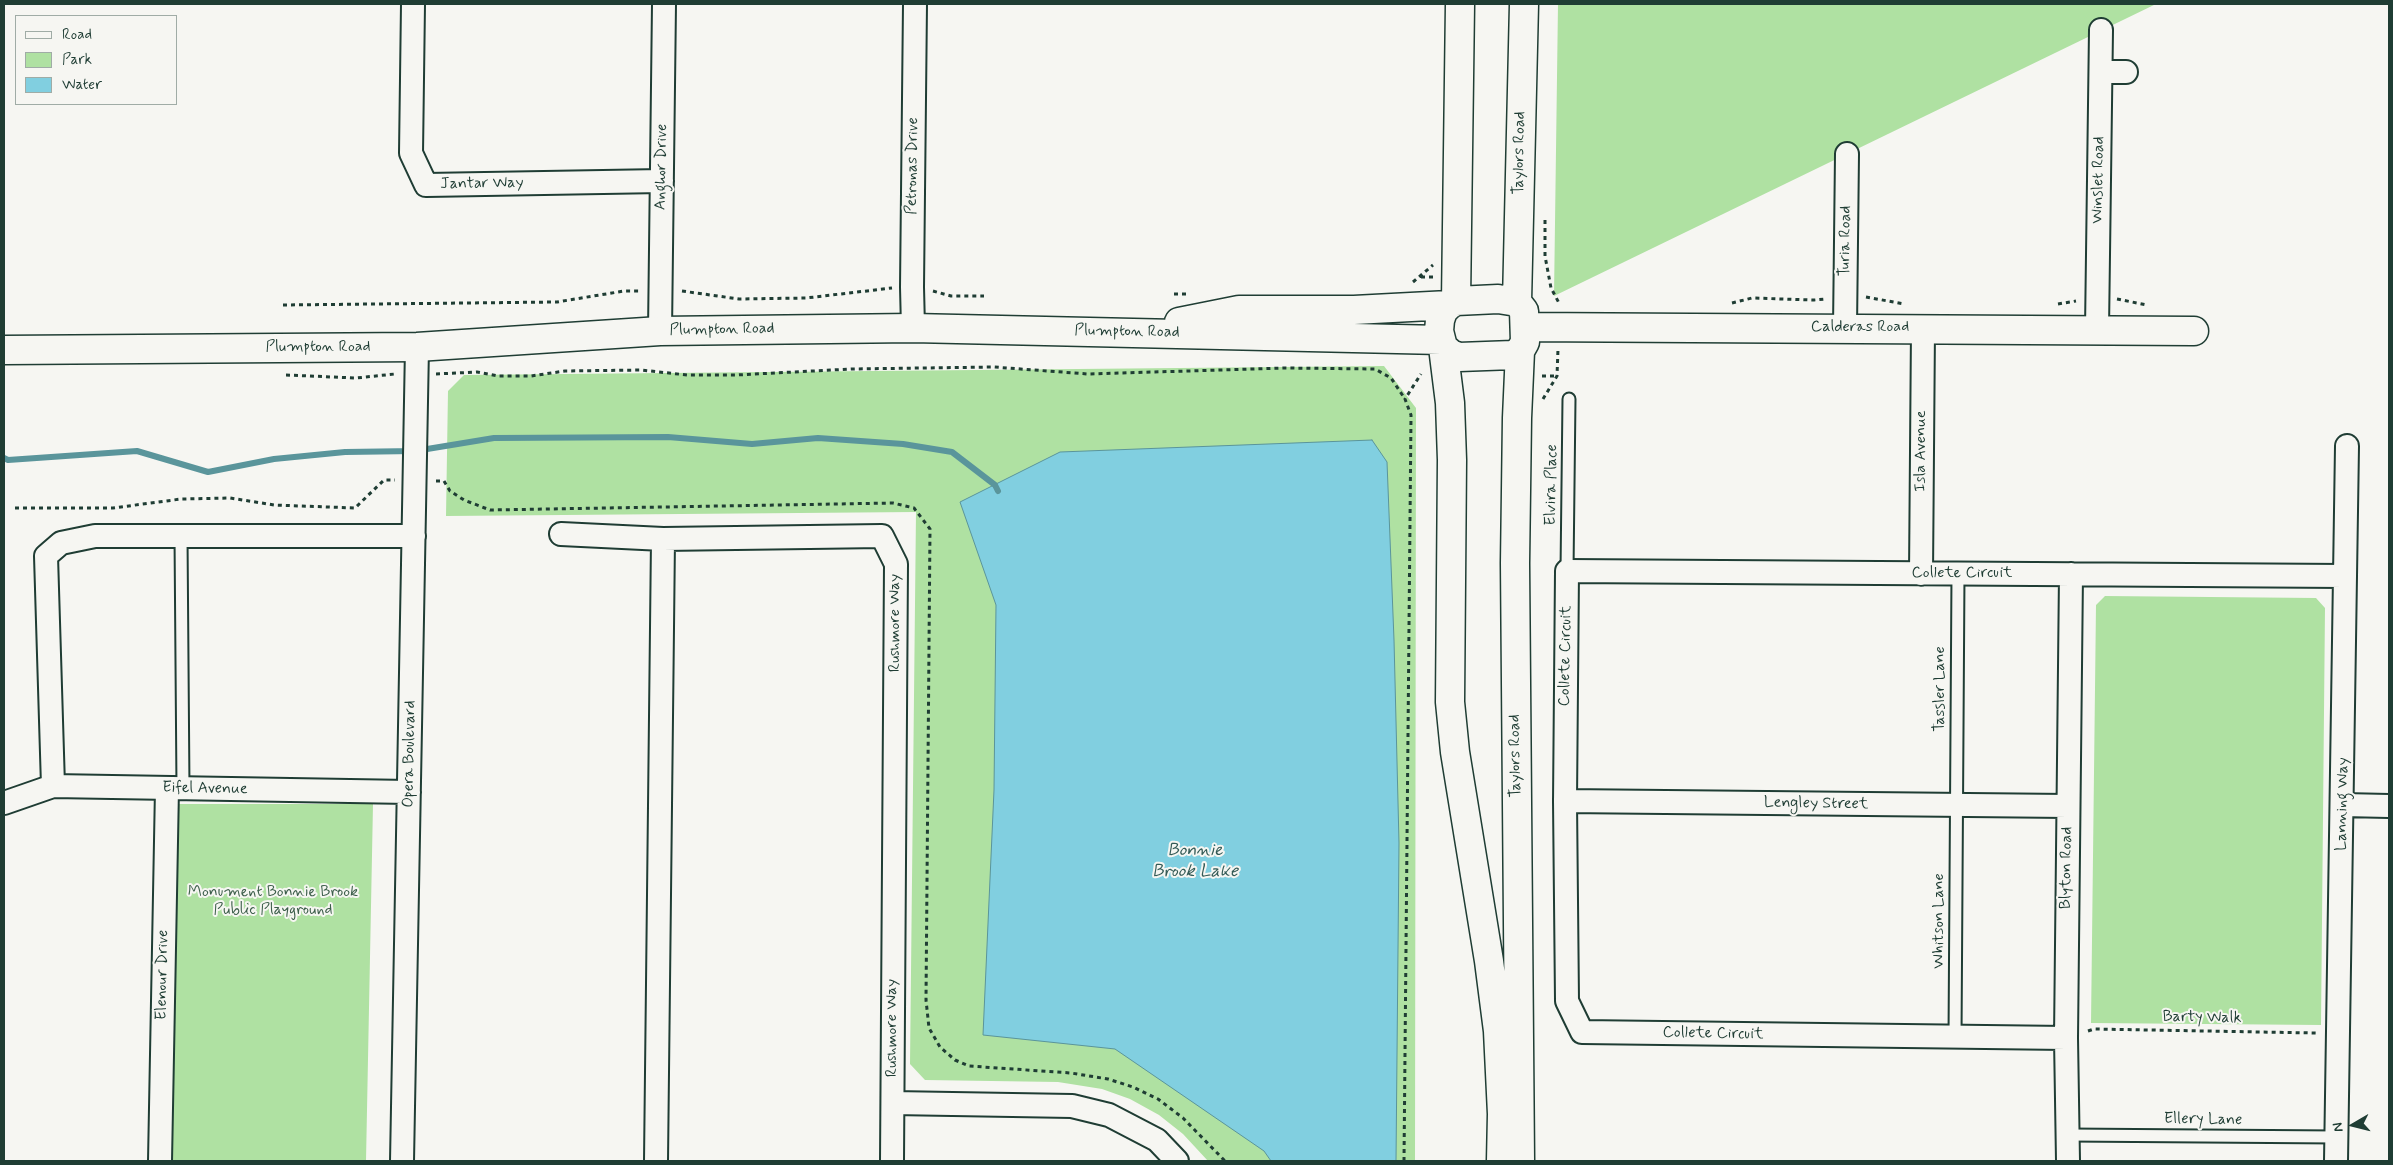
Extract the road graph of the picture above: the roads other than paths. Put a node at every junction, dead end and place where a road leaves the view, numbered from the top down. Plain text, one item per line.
1 (413, 4) edge
2 (664, 4) edge
3 (915, 4) edge
4 (1460, 4) edge
5 (1524, 4) edge
6 (2101, 30) dead end
7 (2101, 72) junction
8 (2126, 72) dead end
9 (1847, 154) dead end
10 (662, 181) junction
11 (1452, 303) junction
12 (1918, 316) junction
13 (1521, 327) junction
14 (913, 328) junction
15 (1845, 328) junction
16 (2097, 330) junction
17 (660, 331) junction
18 (2194, 331) dead end
19 (1128, 332) junction
20 (1442, 343) junction
21 (417, 347) junction
22 (4, 350) edge
23 (1569, 399) dead end
24 (2347, 446) dead end
25 (561, 534) dead end
26 (181, 536) junction
27 (414, 536) junction
28 (663, 539) junction
29 (1567, 571) junction
30 (1921, 574) junction
31 (1958, 574) junction
32 (2071, 574) junction
33 (2345, 576) junction
34 (53, 786) junction
35 (175, 788) junction
36 (409, 792) junction
37 (1565, 801) junction
38 (4, 803) edge
39 (1957, 805) junction
40 (2343, 805) junction
41 (2068, 806) junction
42 (2389, 806) edge
43 (1955, 1037) junction
44 (2066, 1038) junction
45 (893, 1103) junction
46 (2068, 1134) junction
47 (2337, 1137) junction
48 (160, 1161) edge
49 (402, 1161) edge
50 (656, 1161) edge
51 (892, 1161) edge
52 (1178, 1161) edge
53 (1500, 1161) edge
54 (1520, 1161) edge
55 (2068, 1161) edge
56 (2336, 1161) edge

1 - 10 street, Jantar Way
2 - 10 street, Anghor Drive
3 - 14 street, Petronas Drive
4 - 11 street
5 - 13 street, Taylors Road
6 - 7 street, Winslet Road
7 - 8 street
7 - 16 street, Winslet Road
9 - 15 street, Turia Road
10 - 17 street, Anghor Drive
11 - 13 street
11 - 19 street
11 - 20 street
12 - 15 street, Calderas Road
12 - 16 street, Calderas Road
12 - 30 street, Isla Avenue
13 - 15 street, Calderas Road
13 - 20 street
13 - 54 street, Taylors Road
14 - 17 street, Plumpton Road
14 - 19 street, Plumpton Road
16 - 18 street, Calderas Road
17 - 21 street, Plumpton Road
19 - 20 street, Plumpton Road
20 - 53 street
21 - 22 street, Plumpton Road
21 - 27 street, Opera Boulevard
23 - 29 lane, Elvira Place
24 - 33 street, Lanning Way
25 - 28 street
26 - 27 street
26 - 34 street
26 - 35 lane
27 - 36 street, Opera Boulevard
28 - 45 street, Rushmore Way
28 - 50 street
29 - 30 street, Collete Circuit
29 - 37 street, Collete Circuit
30 - 31 street, Collete Circuit
31 - 32 street, Collete Circuit
31 - 39 lane, Tassler Lane
32 - 33 street, Collete Circuit
32 - 41 street, Blyton Road
33 - 40 street, Lanning Way
34 - 35 street, Eifel Avenue
34 - 38 street, Eifel Avenue
35 - 36 street, Eifel Avenue
35 - 48 street, Elenour Drive
36 - 49 street, Opera Boulevard
37 - 39 street, Lengley Street
37 - 43 street, Collete Circuit
39 - 41 street, Lengley Street
39 - 43 lane, Whitson Lane
40 - 42 street
40 - 47 street, Lanning Way
41 - 44 street, Blyton Road
43 - 44 street, Collete Circuit
44 - 46 street, Blyton Road
45 - 51 street
45 - 52 street
46 - 47 lane, Ellery Lane
46 - 55 street, Blyton Road
47 - 56 street, Lanning Way

